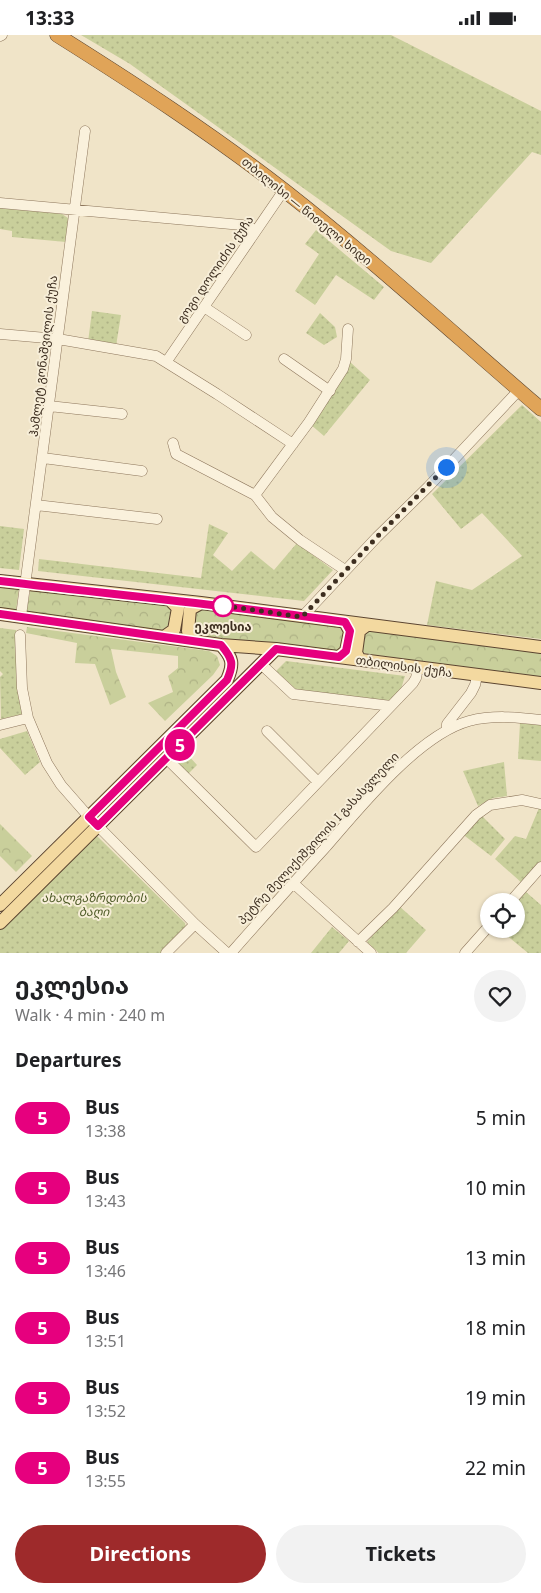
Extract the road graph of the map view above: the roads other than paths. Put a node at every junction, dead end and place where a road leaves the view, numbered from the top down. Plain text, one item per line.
1 (56, 35) edge
2 (85, 131) dead end
3 (284, 190) junction
4 (0, 203) edge
5 (74, 211) junction
6 (256, 230) junction
7 (204, 307) junction
8 (348, 329) dead end
9 (0, 334) edge
10 (246, 335) dead end
11 (58, 339) junction
12 (284, 359) dead end
13 (167, 361) junction
14 (519, 390) junction
15 (330, 391) junction
16 (49, 406) junction
17 (541, 409) edge
18 (122, 414) dead end
19 (173, 443) dead end
20 (293, 444) junction
21 (42, 458) junction
22 (142, 471) dead end
23 (256, 495) junction
24 (36, 505) junction
25 (157, 519) dead end
26 (346, 570) junction
27 (0, 581) edge
28 (26, 584) junction
29 (170, 600) junction
30 (201, 603) junction
31 (0, 614) edge
32 (21, 616) junction
33 (302, 617) junction
34 (345, 622) junction
35 (367, 625) junction
36 (20, 635) dead end
37 (164, 637) junction
38 (195, 641) junction
39 (221, 645) junction
40 (541, 647) edge
41 (276, 649) junction
42 (339, 657) junction
43 (360, 659) junction
44 (261, 664) junction
45 (418, 668) junction
46 (477, 676) junction
47 (541, 683) edge
48 (391, 706) junction
49 (28, 718) junction
50 (541, 720) edge
51 (0, 725) edge
52 (447, 730) junction
53 (267, 731) dead end
54 (166, 758) junction
55 (318, 782) junction
56 (541, 804) edge
57 (93, 821) junction
58 (541, 867) edge
59 (293, 883) junction
60 (517, 893) edge
61 (0, 905) edge
62 (0, 923) edge
63 (195, 924) junction
64 (480, 936) edge
65 (358, 942) junction
66 (166, 953) edge
67 (229, 953) edge
68 (371, 953) edge
69 (465, 953) edge

1 - 3 highway, თბილისი — წითელი ხიდი
2 - 5 street, ჰამლეტ გონაშვილის ქუჩა
3 - 6 street, გოგი დოლიძის ქუჩა
3 - 14 highway, თბილისი — წითელი ხიდი
4 - 5 street
5 - 6 street
5 - 11 street, ჰამლეტ გონაშვილის ქუჩა
6 - 7 street, გოგი დოლიძის ქუჩა
7 - 10 street
7 - 13 street, გოგი დოლიძის ქუჩა
8 - 15 street
9 - 11 street
11 - 13 street
11 - 16 street, ჰამლეტ გონაშვილის ქუჩა
12 - 15 street
13 - 20 street
14 - 17 highway, თბილისი — წითელი ხიდი
14 - 26 street
15 - 20 street
16 - 18 street
16 - 21 street, ჰამლეტ გონაშვილის ქუჩა
19 - 23 street
20 - 23 street
21 - 22 street
21 - 24 street, ჰამლეტ გონაშვილის ქუჩა
23 - 26 street
24 - 25 street
24 - 28 street, ჰამლეტ გონაშვილის ქუჩა
26 - 33 street
27 - 28 main road
28 - 29 main road
28 - 32 street, ჰამლეტ გონაშვილის ქუჩა
29 - 30 main road
29 - 37 main road
30 - 33 main road
30 - 38 main road
31 - 32 main road, თბილისის ქუჩა
32 - 37 main road, თბილისის ქუჩა
33 - 34 main road
34 - 35 main road
34 - 42 main road
35 - 40 main road
35 - 43 main road
36 - 49 street
37 - 38 main road, თბილისის ქუჩა
38 - 39 main road, თბილისის ქუჩა
39 - 41 main road, თბილისის ქუჩა
39 - 57 main road
41 - 42 main road, თბილისის ქუჩა
41 - 44 main road
42 - 43 main road, თბილისის ქუჩა
43 - 45 main road, თბილისის ქუჩა
44 - 48 street
44 - 54 main road
45 - 46 main road, თბილისის ქუჩა
45 - 48 street
46 - 47 main road, თბილისის ქუჩა
46 - 52 street
48 - 55 street
49 - 51 street
49 - 57 street
50 - 52 street, პეტრე მელიქიშვილის I გასასვლელი
52 - 59 street, პეტრე მელიქიშვილის I გასასვლელი
53 - 55 street
54 - 55 street
54 - 57 main road
56 - 65 street
57 - 61 main road
57 - 62 main road
57 - 63 street
58 - 60 street
59 - 65 street
59 - 67 street, პეტრე მელიქიშვილის I გასასვლელი
63 - 66 street
63 - 67 street
64 - 69 street
65 - 68 street

